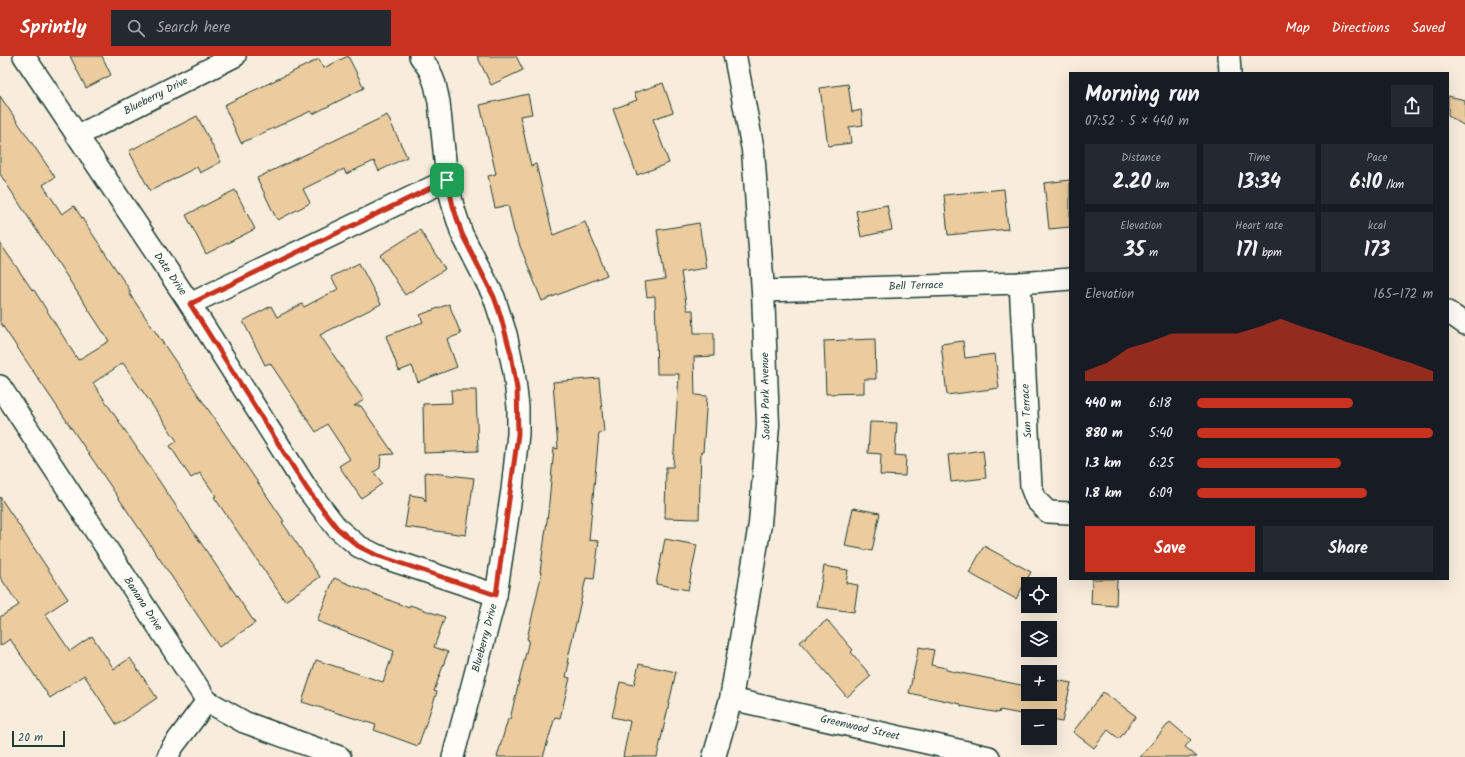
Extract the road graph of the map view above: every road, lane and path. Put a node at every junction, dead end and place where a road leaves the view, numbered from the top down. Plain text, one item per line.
1 (24, 56) edge
2 (235, 56) edge
3 (420, 56) edge
4 (735, 56) edge
5 (1229, 56) edge
6 (1230, 72) edge
7 (77, 136) junction
8 (447, 180) junction
9 (1069, 279) edge
10 (1020, 283) junction
11 (763, 291) junction
12 (190, 304) junction
13 (1449, 313) edge
14 (1465, 324) edge
15 (0, 386) edge
16 (1069, 513) edge
17 (496, 595) junction
18 (731, 699) junction
19 (207, 701) junction
20 (168, 757) edge
21 (340, 757) edge
22 (453, 757) edge
23 (714, 757) edge
24 (989, 757) edge

1 - 7 street, Date Drive
2 - 7 street, Blueberry Drive
3 - 8 street, Blueberry Drive
4 - 11 street, South Park Avenue
5 - 6 street
7 - 12 street, Date Drive
8 - 12 street
8 - 17 street, Blueberry Drive
9 - 10 street, Bell Terrace
10 - 11 street, Bell Terrace
10 - 16 street, Sun Terrace
11 - 18 street, South Park Avenue
12 - 17 street, Date Drive
13 - 14 street
15 - 19 street, Banana Drive
17 - 22 street, Blueberry Drive
18 - 23 street, South Park Avenue
18 - 24 street, Greenwood Street
19 - 20 street
19 - 21 street, Banana Drive

